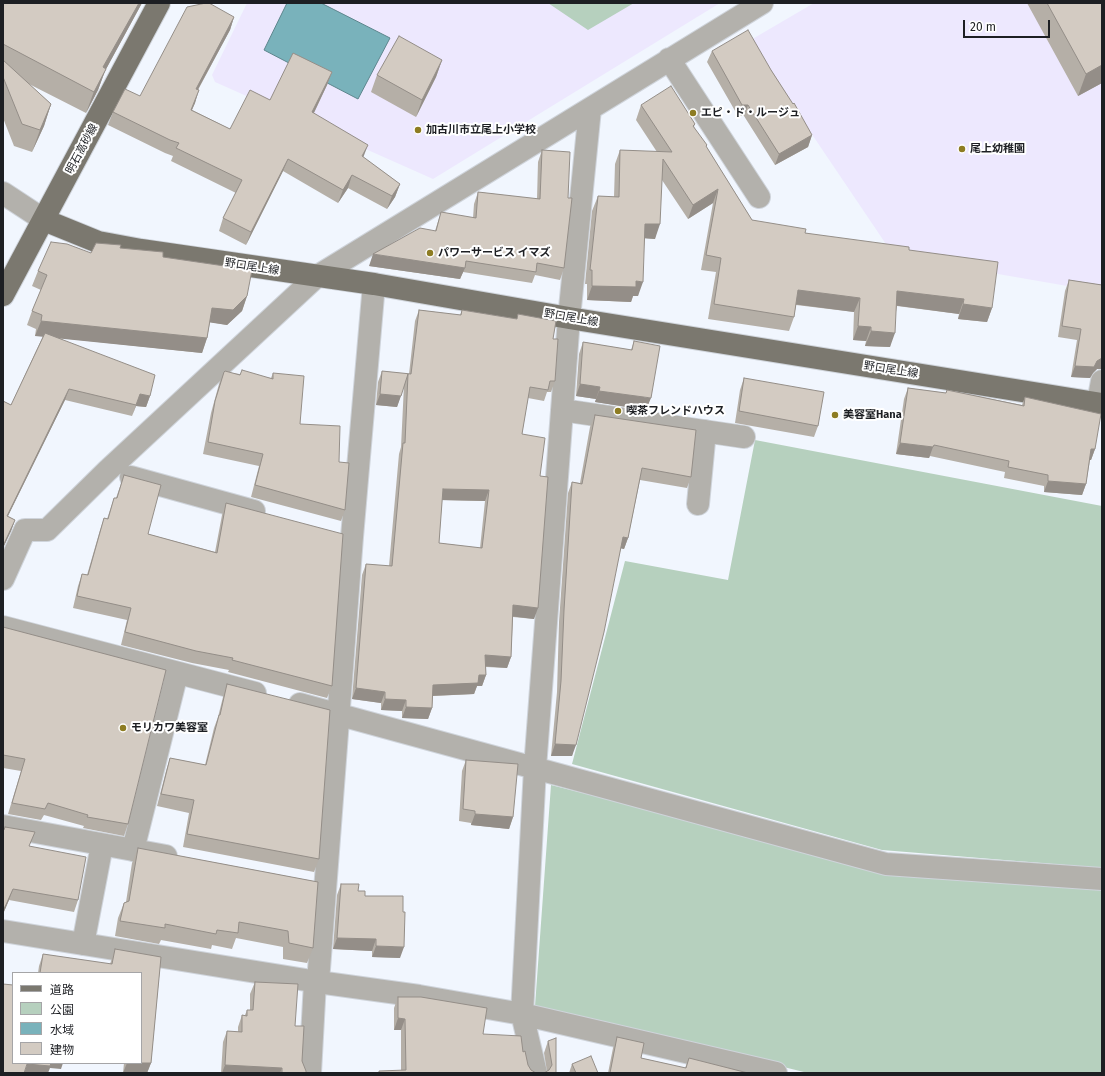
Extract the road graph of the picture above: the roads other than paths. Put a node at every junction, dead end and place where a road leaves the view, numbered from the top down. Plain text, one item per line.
1 (159, 3) edge
2 (762, 3) edge
3 (669, 59) junction
4 (590, 109) junction
5 (3, 193) edge
6 (759, 197) dead end
7 (44, 220) junction
8 (316, 276) junction
9 (374, 284) junction
10 (3, 295) edge
11 (569, 318) junction
12 (1102, 381) edge
13 (1100, 404) edge
14 (562, 410) junction
15 (705, 431) junction
16 (744, 437) dead end
17 (107, 471) junction
18 (698, 504) dead end
19 (276, 517) edge
20 (329, 531) edge
21 (352, 538) junction
22 (3, 579) edge
23 (3, 627) edge
24 (177, 673) junction
25 (338, 714) junction
26 (535, 768) junction
27 (3, 826) edge
28 (102, 845) junction
29 (133, 850) junction
30 (187, 860) edge
31 (1102, 879) edge
32 (303, 882) edge
33 (326, 887) junction
34 (3, 931) edge
35 (83, 944) junction
36 (317, 982) junction
37 (522, 1014) junction
38 (310, 1073) edge
39 (536, 1073) edge
40 (776, 1073) edge

1 - 7 main road, 明石高砂線
2 - 3 street
3 - 4 street
3 - 6 street
4 - 8 street
4 - 11 street
5 - 7 street
7 - 8 main road, 野口尾上線
7 - 10 main road, 明石高砂線
8 - 9 main road, 野口尾上線
8 - 17 street
9 - 11 main road, 野口尾上線
9 - 21 street
11 - 13 main road, 野口尾上線
11 - 14 street
12 - 13 street
14 - 15 street
14 - 26 street
15 - 16 street
15 - 18 street
17 - 19 street
17 - 22 street
20 - 21 street
21 - 25 street
23 - 24 street
24 - 25 street
24 - 29 street
25 - 26 street
25 - 33 street
26 - 31 street
26 - 37 street
27 - 28 street
28 - 29 street
28 - 35 street
29 - 30 street
32 - 33 street
33 - 36 street
34 - 35 street
35 - 36 street
36 - 37 street
36 - 38 street
37 - 39 street
37 - 40 street

